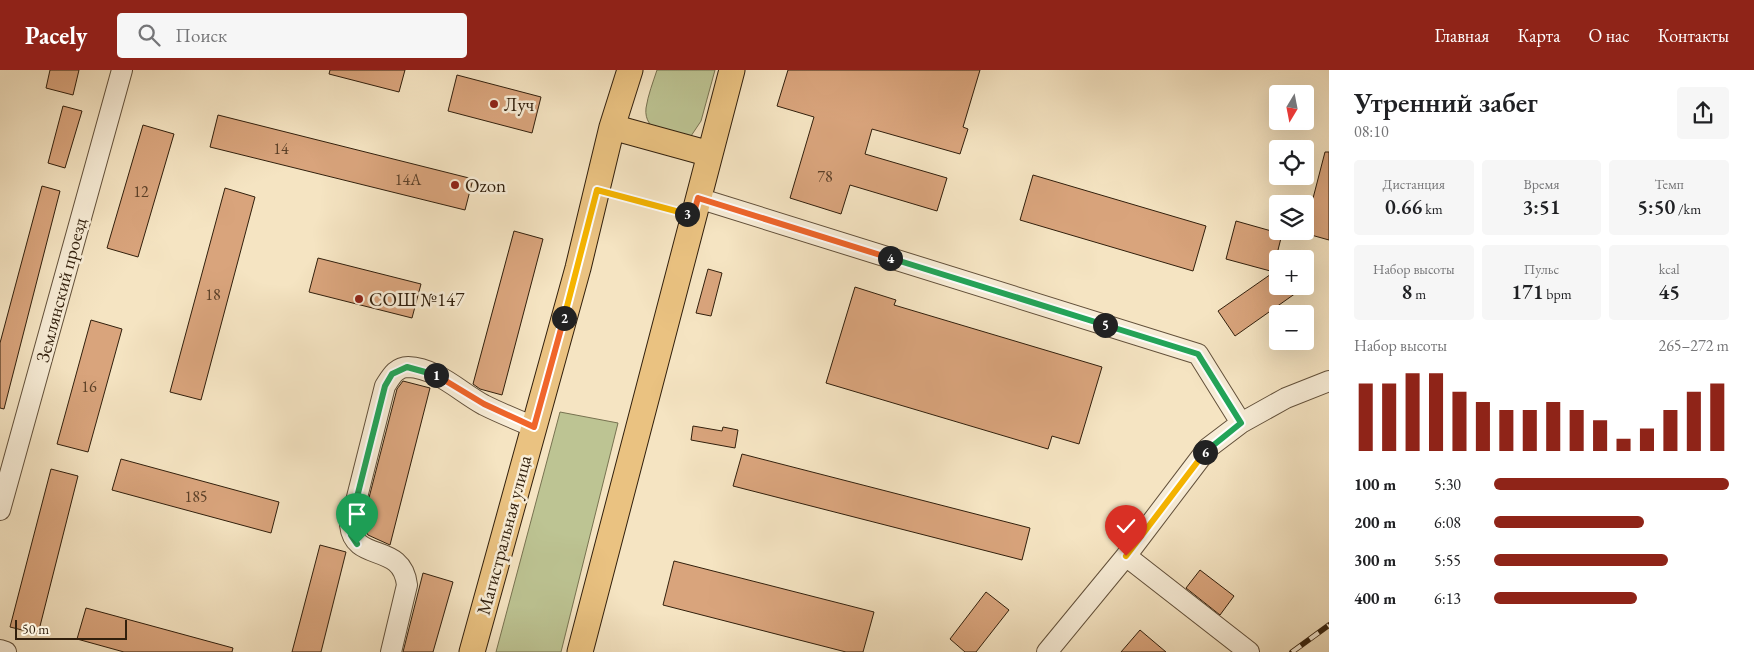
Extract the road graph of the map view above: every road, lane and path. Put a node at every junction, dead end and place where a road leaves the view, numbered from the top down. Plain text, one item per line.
1 (122, 70) edge
2 (630, 70) edge
3 (732, 70) edge
4 (612, 127) junction
5 (710, 154) junction
6 (597, 190) junction
7 (696, 207) junction
8 (1329, 381) edge
9 (1241, 423) junction
10 (534, 427) junction
11 (0, 510) edge
12 (1126, 556) junction
13 (0, 650) edge
14 (6, 652) edge
15 (391, 652) edge
16 (472, 652) edge
17 (580, 652) edge
18 (1047, 652) edge
19 (1249, 652) edge

1 - 11 street, Землянский проезд
2 - 4 main road, Магистральная улица
3 - 5 main road
4 - 5 main road
4 - 6 main road, Магистральная улица
5 - 7 main road
6 - 7 path
6 - 10 main road, Магистральная улица
7 - 9 street
7 - 17 main road
8 - 9 street
9 - 12 street
10 - 15 street
10 - 16 main road, Магистральная улица
12 - 18 street
12 - 19 street
13 - 14 street

